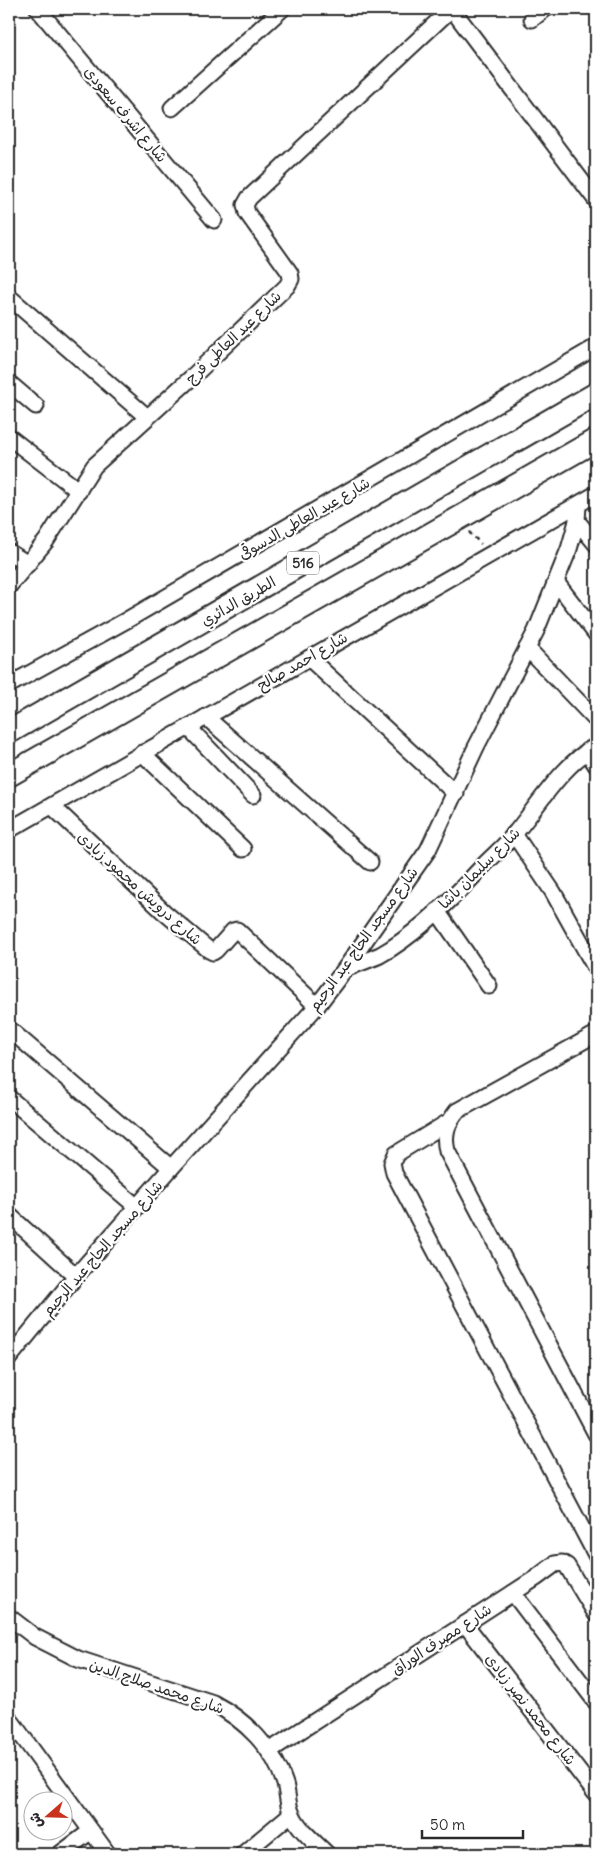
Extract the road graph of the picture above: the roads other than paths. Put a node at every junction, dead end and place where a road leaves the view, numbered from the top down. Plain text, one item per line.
1 (38, 9) edge
2 (282, 9) edge
3 (451, 9) edge
4 (545, 9) edge
5 (532, 19) dead end
6 (172, 108) dead end
7 (596, 200) edge
8 (214, 220) dead end
9 (9, 297) edge
10 (596, 347) edge
11 (9, 383) edge
12 (596, 394) edge
13 (36, 406) dead end
14 (147, 417) junction
15 (9, 437) edge
16 (596, 440) edge
17 (79, 491) junction
18 (596, 494) edge
19 (578, 505) junction
20 (577, 520) junction
21 (596, 544) edge
22 (9, 552) edge
23 (28, 564) junction
24 (556, 582) junction
25 (9, 586) edge
26 (596, 634) edge
27 (527, 648) junction
28 (309, 658) junction
29 (9, 685) edge
30 (206, 716) junction
31 (596, 720) edge
32 (188, 727) junction
33 (9, 732) edge
34 (592, 748) edge
35 (142, 753) junction
36 (596, 765) edge
37 (9, 775) edge
38 (456, 794) junction
39 (253, 795) dead end
40 (52, 806) junction
41 (9, 830) edge
42 (514, 834) junction
43 (243, 848) dead end
44 (370, 862) dead end
45 (437, 911) junction
46 (596, 968) edge
47 (345, 969) junction
48 (489, 986) dead end
49 (317, 1006) junction
50 (9, 1029) edge
51 (596, 1034) edge
52 (9, 1098) edge
53 (450, 1121) junction
54 (171, 1168) junction
55 (137, 1207) junction
56 (9, 1215) edge
57 (76, 1276) junction
58 (10, 1352) edge
59 (596, 1434) edge
60 (596, 1555) edge
61 (513, 1593) junction
62 (596, 1614) edge
63 (9, 1616) edge
64 (465, 1624) junction
65 (596, 1702) edge
66 (9, 1718) edge
67 (269, 1751) junction
68 (596, 1794) edge
69 (292, 1814) junction
70 (91, 1831) junction
71 (60, 1854) edge
72 (108, 1854) edge
73 (243, 1854) edge
74 (327, 1854) edge

1 - 8 street, شارع اشرف سعودى
2 - 6 street
3 - 7 street
3 - 14 street, شارع عبد العاطى فرج
4 - 5 street
9 - 14 street
10 - 29 street, شارع عبد العاطى الدسوقى
11 - 13 street
12 - 33 highway, الطريق الدائري / 516
14 - 17 street, شارع عبد العاطى فرج
15 - 17 street
16 - 37 highway, 516
17 - 23 street, شارع عبد العاطى فرج
18 - 19 street, شارع احمد صالح
19 - 20 street, شارع مسجد الحاج عبد الرحيم
19 - 28 street, شارع احمد صالح
20 - 21 street
20 - 24 street, شارع مسجد الحاج عبد الرحيم
22 - 23 street
23 - 25 street, شارع عبد العاطى فرج
24 - 26 street
24 - 27 street, شارع مسجد الحاج عبد الرحيم
27 - 31 street
27 - 38 street, شارع مسجد الحاج عبد الرحيم
28 - 30 street, شارع احمد صالح
28 - 38 street
30 - 32 street, شارع احمد صالح
30 - 44 street
32 - 35 street, شارع احمد صالح
32 - 39 street
34 - 36 street
34 - 42 street, شارع سليمان باشا
35 - 40 street, شارع احمد صالح
35 - 43 street
38 - 47 street, شارع مسجد الحاج عبد الرحيم
40 - 41 street, شارع احمد صالح
40 - 49 street, شارع درويش محمود زبادى
42 - 45 street, شارع سليمان باشا
42 - 46 street
45 - 47 street, شارع سليمان باشا
45 - 48 street
47 - 49 street, شارع مسجد الحاج عبد الرحيم
49 - 54 street, شارع مسجد الحاج عبد الرحيم
50 - 54 street
51 - 53 street
52 - 55 street
53 - 59 street
53 - 60 street
54 - 55 street, شارع مسجد الحاج عبد الرحيم
55 - 57 street, شارع مسجد الحاج عبد الرحيم
56 - 57 street
57 - 58 street, شارع مسجد الحاج عبد الرحيم
61 - 62 street, شارع مصرف الوراق
61 - 64 street, شارع مصرف الوراق
61 - 65 street
63 - 67 street, شارع محمد صلاح الدين
64 - 67 street, شارع مصرف الوراق
64 - 68 street, شارع محمد نصر زبادى
66 - 70 street
67 - 69 street, شارع محمد صلاح الدين
69 - 73 street
69 - 74 street, شارع محمد صلاح الدين
70 - 71 street
70 - 72 street

